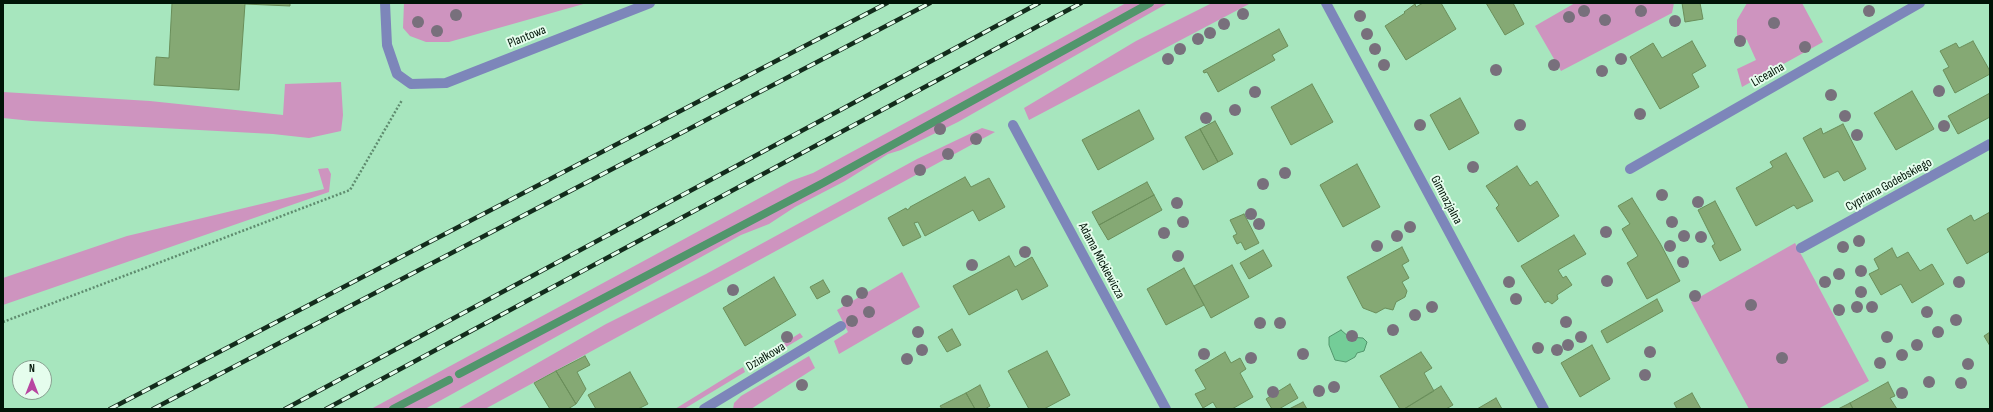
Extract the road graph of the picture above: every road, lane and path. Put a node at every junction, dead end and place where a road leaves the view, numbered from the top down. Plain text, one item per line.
1 (385, 3) edge
2 (650, 3) edge
3 (1326, 3) edge
4 (1920, 3) edge
5 (411, 84) junction
6 (1014, 126) dead end
7 (1990, 144) edge
8 (1630, 169) dead end
9 (1801, 248) dead end
10 (3, 322) edge
11 (841, 326) dead end
12 (717, 406) edge
13 (704, 409) edge
14 (1166, 409) edge
15 (1544, 409) edge

1 - 5 street
2 - 5 street, Plantowa
3 - 15 street, Gimnazjalna
4 - 8 street, Licealna
5 - 10 path
6 - 14 street, Adama Mickiewicza
7 - 9 street, Cypriana Godebskiego
11 - 12 street, Działkowa
12 - 13 street, Działkowa

